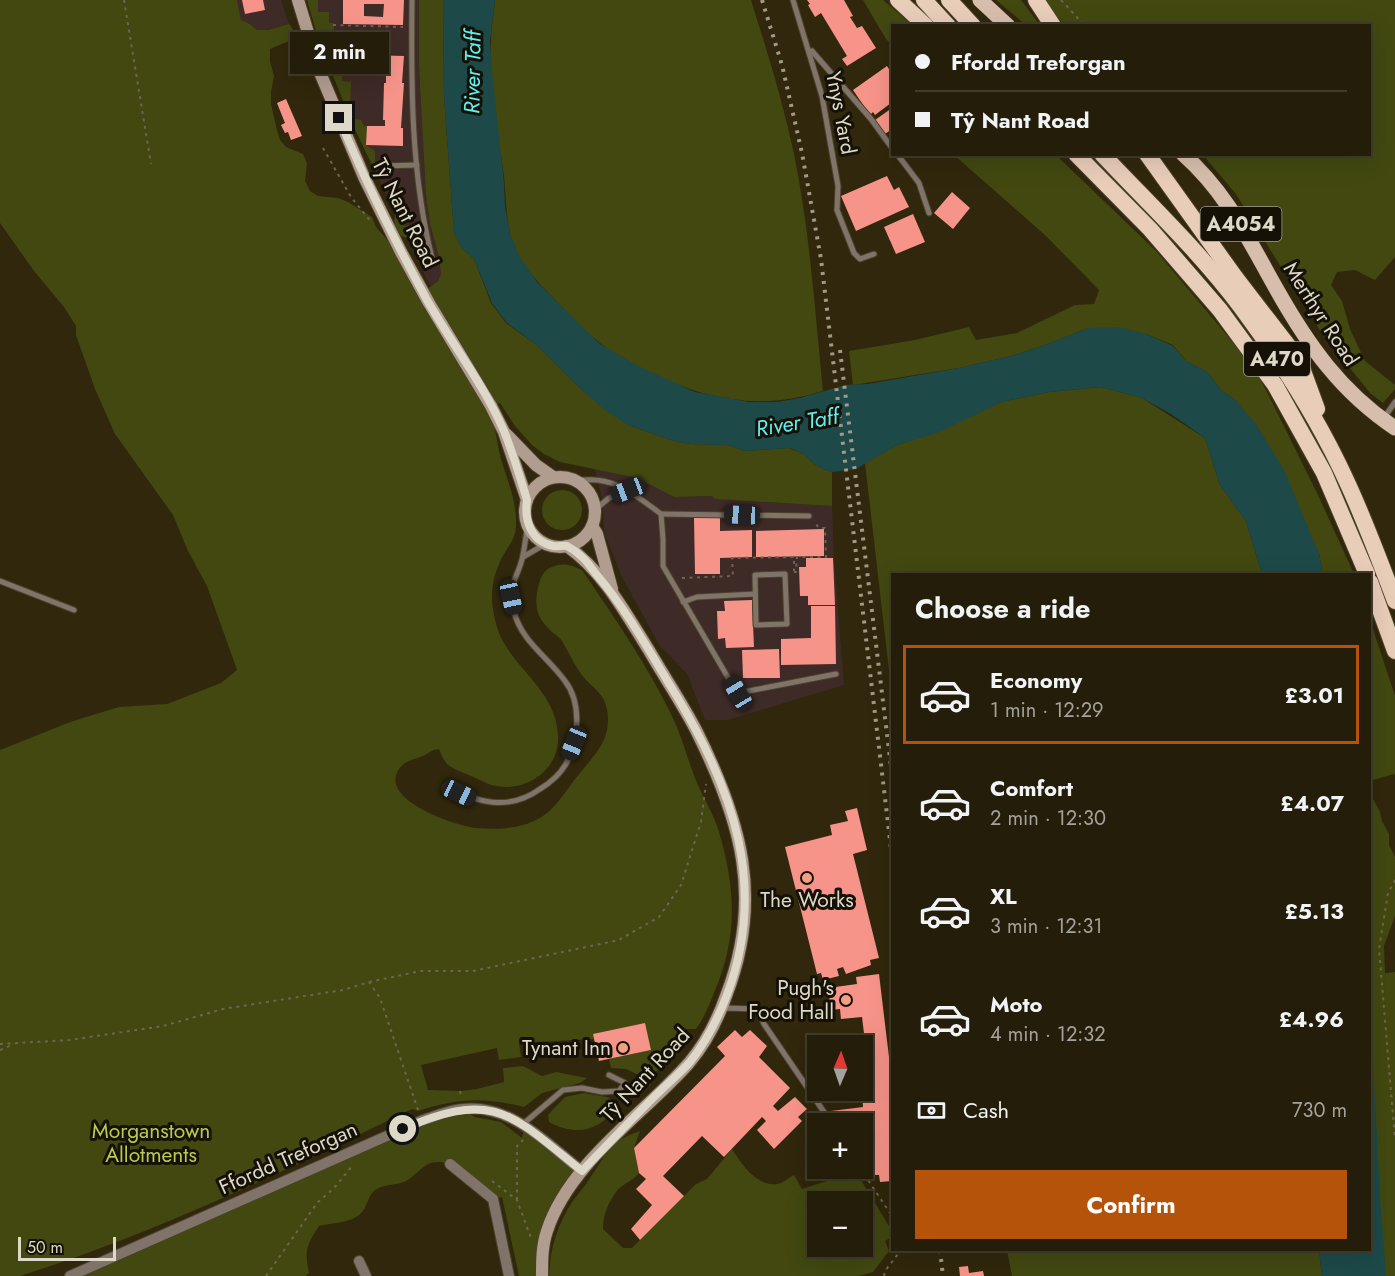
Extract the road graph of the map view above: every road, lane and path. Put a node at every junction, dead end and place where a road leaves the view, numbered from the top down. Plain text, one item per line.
1 (124, 0) edge
2 (298, 0) edge
3 (412, 0) edge
4 (793, 0) edge
5 (898, 0) edge
6 (924, 0) edge
7 (949, 0) edge
8 (980, 0) edge
9 (1036, 0) edge
10 (1061, 0) edge
11 (925, 24) edge
12 (946, 24) edge
13 (972, 24) edge
14 (1006, 24) edge
15 (1052, 24) edge
16 (1083, 24) edge
17 (333, 25) dead end
18 (412, 27) junction
19 (809, 47) junction
20 (891, 147) edge
21 (324, 148) dead end
22 (899, 156) edge
23 (1079, 156) edge
24 (1104, 156) edge
25 (1148, 156) edge
26 (1185, 156) edge
27 (151, 164) dead end
28 (417, 165) junction
29 (380, 166) dead end
30 (929, 213) dead end
31 (392, 235) junction
32 (874, 254) dead end
33 (432, 258) dead end
34 (1395, 402) edge
35 (1389, 424) edge
36 (504, 432) junction
37 (1330, 446) junction
38 (554, 477) junction
39 (577, 481) junction
40 (628, 490) junction
41 (527, 500) junction
42 (596, 509) junction
43 (661, 514) junction
44 (810, 517) joint
45 (528, 524) junction
46 (592, 526) junction
47 (547, 543) junction
48 (567, 546) junction
49 (523, 557) junction
50 (794, 572) junction
51 (1367, 573) edge
52 (785, 574) junction
53 (670, 579) junction
54 (0, 581) edge
55 (1371, 585) edge
56 (613, 593) junction
57 (755, 594) junction
58 (1395, 601) edge
59 (683, 602) junction
60 (74, 610) dead end
61 (1395, 651) edge
62 (836, 674) dead end
63 (738, 693) junction
64 (744, 705) dead end
65 (711, 761) junction
66 (446, 787) dead end
67 (1395, 880) edge
68 (369, 982) junction
69 (722, 1008) junction
70 (16, 1043) junction
71 (0, 1044) edge
72 (0, 1050) edge
73 (609, 1075) dead end
74 (625, 1083) junction
75 (660, 1091) junction
76 (824, 1112) dead end
77 (423, 1120) junction
78 (528, 1127) junction
79 (1395, 1139) edge
80 (363, 1146) junction
81 (450, 1164) dead end
82 (582, 1171) junction
83 (469, 1179) junction
84 (867, 1179) edge
85 (517, 1200) junction
86 (891, 1214) edge
87 (900, 1251) edge
88 (543, 1255) junction
89 (359, 1261) dead end
90 (70, 1276) edge
91 (266, 1276) edge
92 (366, 1276) edge
93 (509, 1276) edge
94 (542, 1276) edge
95 (884, 1276) edge

1 - 27 path
2 - 31 main road, Tŷ Nant Road
3 - 18 lane
4 - 19 lane, Ynys Yard
5 - 11 highway
6 - 12 highway
7 - 13 highway
8 - 14 main road
9 - 15 highway
10 - 16 path
17 - 18 path
18 - 28 lane
19 - 20 lane, Ynys Yard
19 - 32 lane, Ynys Yard
21 - 31 path
22 - 30 lane
23 - 51 highway, A470
24 - 37 highway, A470
25 - 37 highway
26 - 35 main road, Merthyr Road / A4054
28 - 29 lane
28 - 33 lane
31 - 36 main road, Tŷ Nant Road
34 - 35 lane
36 - 38 main road, Tŷ Nant Road
36 - 41 main road, Tŷ Nant Road
37 - 58 highway, A470
38 - 39 main road, Tŷ Nant Road
38 - 41 main road
39 - 40 lane
39 - 42 main road
40 - 42 lane
40 - 43 lane
41 - 45 main road, Tŷ Nant Road
42 - 46 main road
43 - 44 lane
43 - 53 lane
44 - 50 path
45 - 47 main road
45 - 49 lane
46 - 48 main road
46 - 56 main road, Tŷ Nant Road
47 - 48 main road
47 - 49 lane
48 - 56 main road, Tŷ Nant Road
49 - 66 lane
50 - 52 path
50 - 53 path
52 - 57 lane
52 - 57 lane
53 - 59 lane
54 - 60 lane
55 - 61 highway
56 - 65 main road, Tŷ Nant Road
57 - 59 lane
59 - 63 lane
62 - 63 lane
63 - 64 lane
65 - 68 path
65 - 69 main road, Tŷ Nant Road
67 - 79 path
68 - 70 path
68 - 77 path
69 - 75 main road, Tŷ Nant Road
69 - 76 lane
70 - 71 path
70 - 72 path
73 - 74 lane
74 - 75 path
74 - 78 lane
75 - 82 main road, Tŷ Nant Road
77 - 78 street, Ffordd Treforgan
77 - 80 street, Ffordd Treforgan
78 - 82 street, Ffordd Treforgan
78 - 85 path
80 - 90 street, Ffordd Treforgan
80 - 91 path
81 - 83 street
82 - 88 main road, Tŷ Nant Road
83 - 85 path
83 - 93 street
84 - 86 path
85 - 88 path
87 - 95 path
88 - 94 main road, Tŷ Nant Road
89 - 92 street

